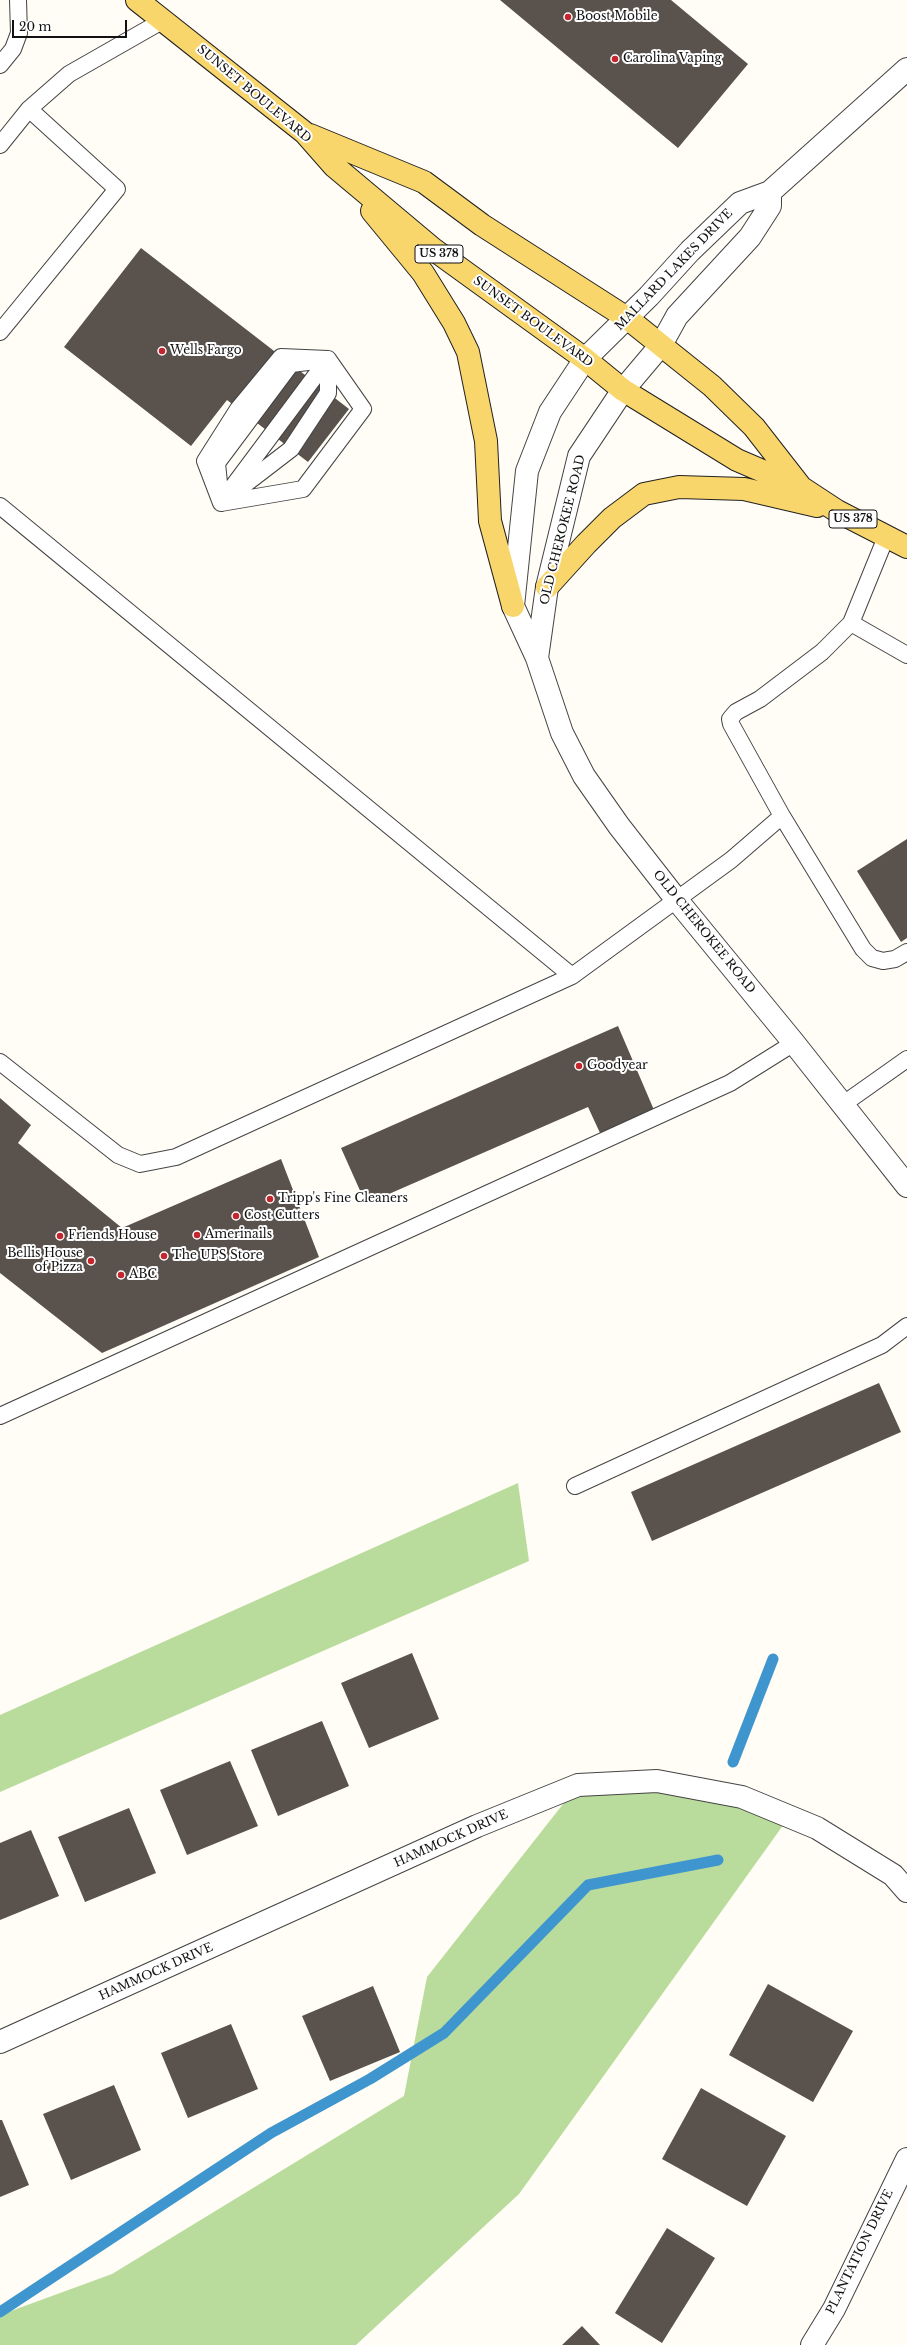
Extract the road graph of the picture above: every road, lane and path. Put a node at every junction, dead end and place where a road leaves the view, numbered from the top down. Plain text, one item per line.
1 (18, 0) edge
2 (138, 0) edge
3 (162, 21) junction
4 (0, 65) edge
5 (907, 69) edge
6 (29, 109) junction
7 (304, 133) junction
8 (2, 140) edge
9 (334, 166) junction
10 (770, 192) junction
11 (627, 318) junction
12 (0, 332) edge
13 (661, 345) junction
14 (585, 359) junction
15 (328, 360) junction
16 (623, 390) junction
17 (802, 488) junction
18 (221, 503) junction
19 (0, 506) edge
20 (838, 510) junction
21 (886, 537) junction
22 (907, 547) edge
23 (547, 587) junction
24 (513, 606) junction
25 (851, 623) junction
26 (907, 655) edge
27 (537, 658) junction
28 (782, 816) junction
29 (676, 899) junction
30 (907, 952) edge
31 (572, 976) junction
32 (794, 1043) junction
33 (907, 1059) edge
34 (0, 1062) edge
35 (842, 1105) junction
36 (907, 1186) edge
37 (907, 1326) edge
38 (0, 1416) edge
39 (576, 1486) dead end
40 (907, 1890) edge
41 (0, 2042) edge
42 (907, 2159) edge
43 (812, 2345) edge

1 - 4 lane
2 - 3 main road, SUNSET BOULEVARD / US 378
3 - 6 lane
3 - 7 main road, SUNSET BOULEVARD / US 378
5 - 10 street, MALLARD LAKES DRIVE
6 - 8 lane
6 - 12 lane
7 - 9 main road, SUNSET BOULEVARD / US 378
7 - 11 main road
9 - 14 main road, SUNSET BOULEVARD / US 378
9 - 24 main road
10 - 11 street, MALLARD LAKES DRIVE
10 - 13 street
11 - 13 main road
11 - 14 street, MALLARD LAKES DRIVE
13 - 16 street
13 - 17 main road
14 - 16 main road, SUNSET BOULEVARD / US 378
14 - 24 street
15 - 18 lane
15 - 18 lane
15 - 18 lane
15 - 18 lane
16 - 17 main road, SUNSET BOULEVARD / US 378
16 - 23 street, OLD CHEROKEE ROAD
17 - 20 main road, SUNSET BOULEVARD / US 378
19 - 31 lane
20 - 21 main road, SUNSET BOULEVARD / US 378
20 - 23 main road
21 - 22 main road, SUNSET BOULEVARD / US 378
21 - 25 lane
23 - 27 street, OLD CHEROKEE ROAD
24 - 27 street, OLD CHEROKEE ROAD
25 - 26 lane
25 - 28 lane
27 - 29 street, OLD CHEROKEE ROAD
28 - 29 lane
28 - 30 lane
29 - 31 lane
29 - 32 street, OLD CHEROKEE ROAD
31 - 34 lane
32 - 35 street, OLD CHEROKEE ROAD
32 - 38 lane
33 - 35 lane
35 - 36 street, OLD CHEROKEE ROAD
37 - 39 lane
40 - 41 street, HAMMOCK DRIVE
42 - 43 street, PLANTATION DRIVE

